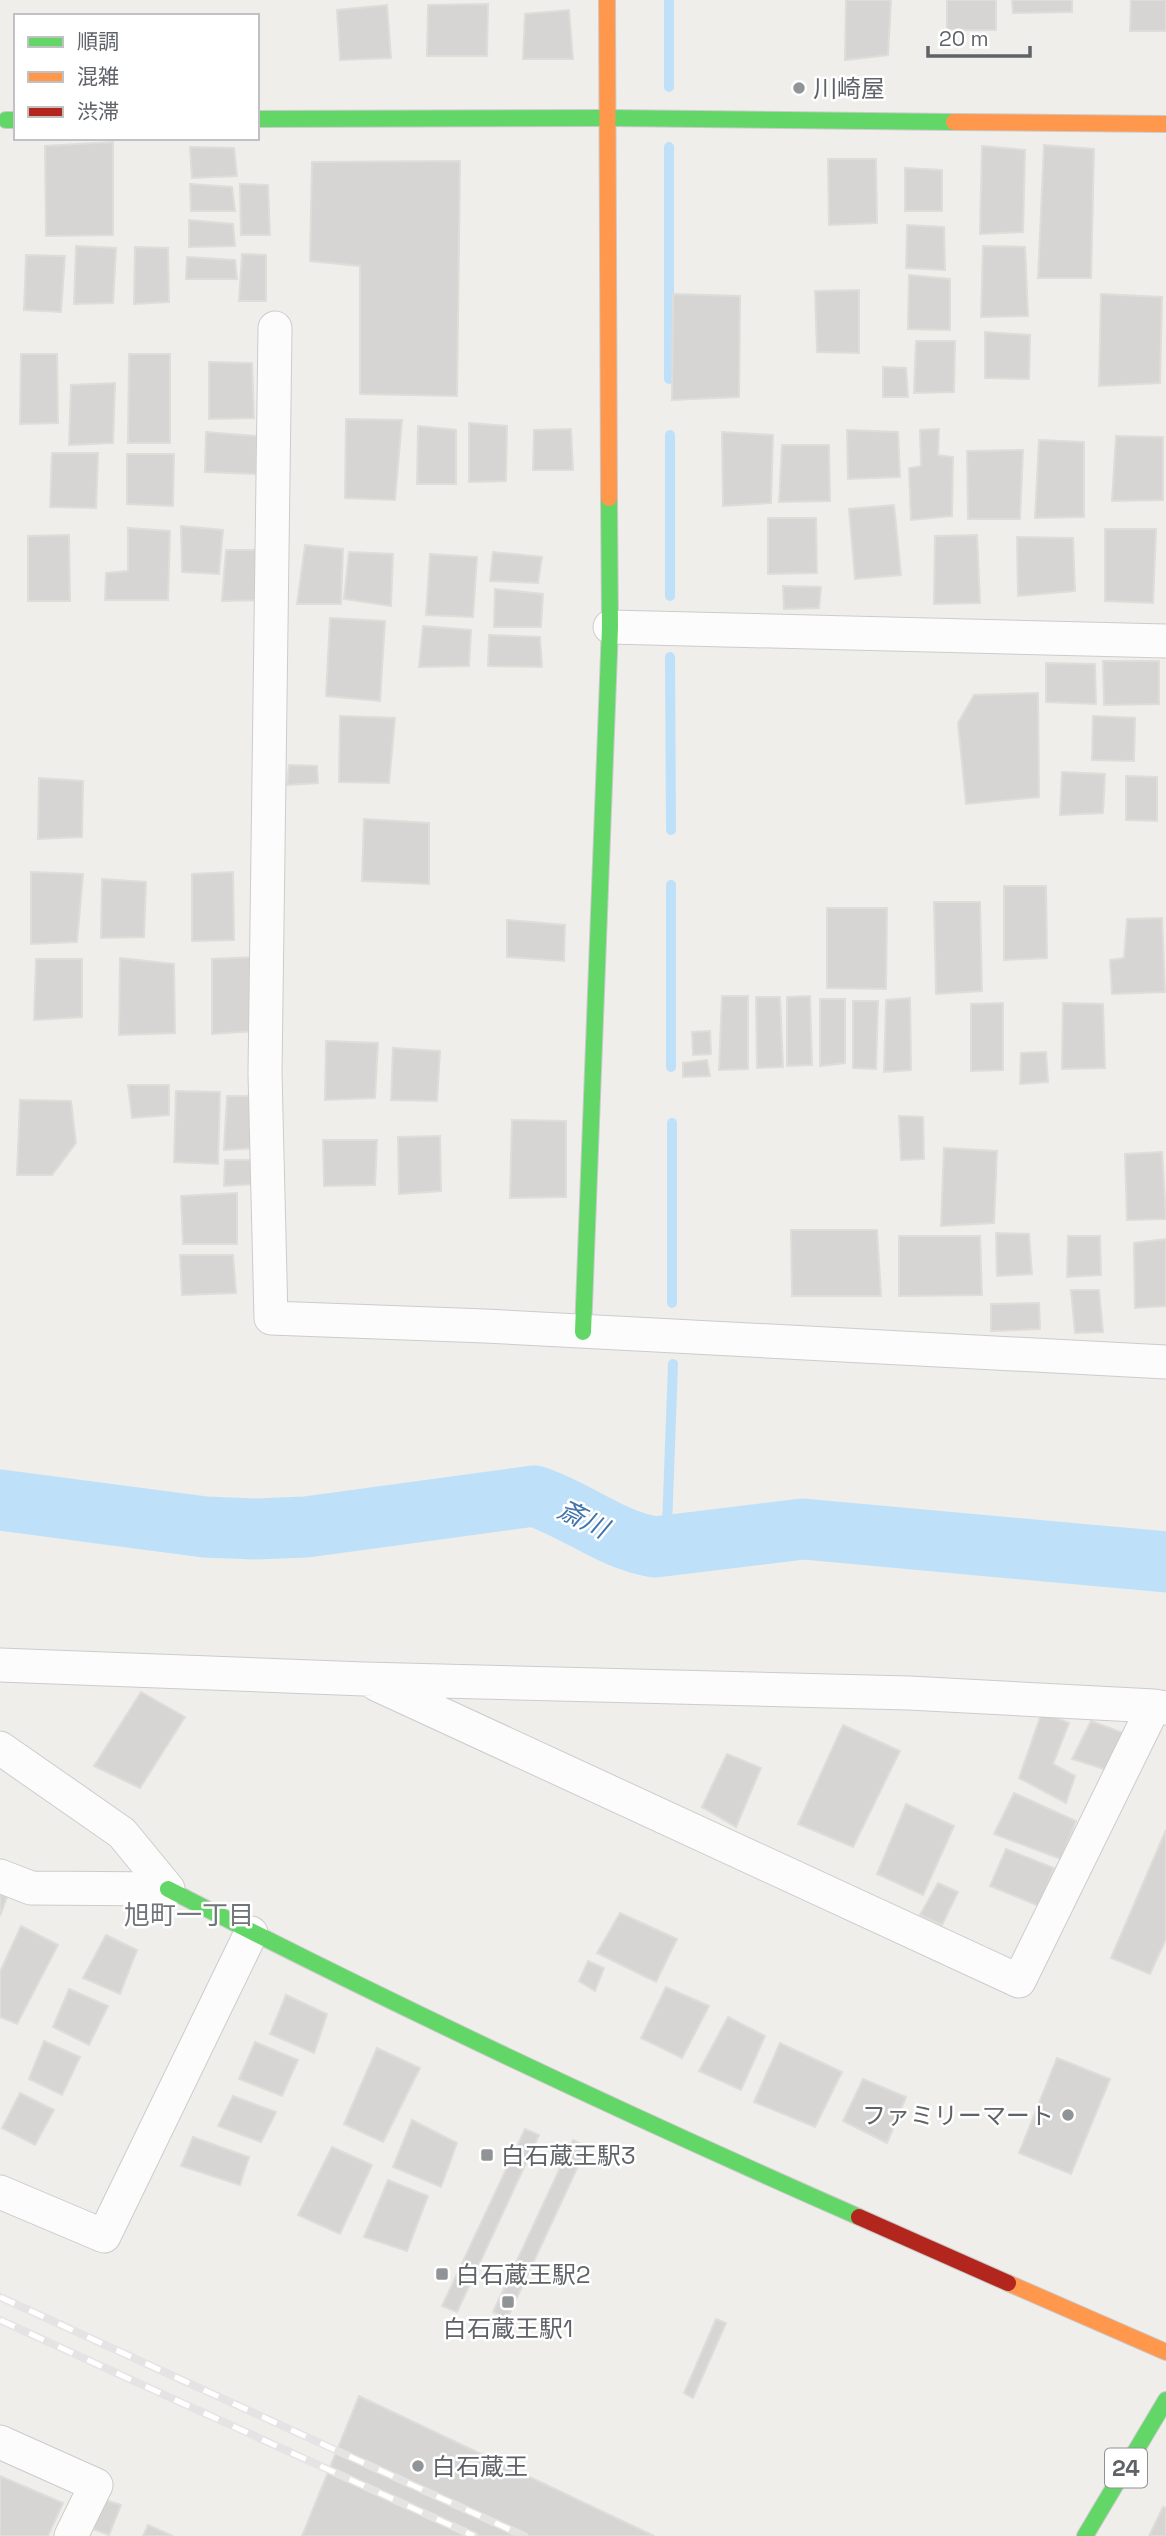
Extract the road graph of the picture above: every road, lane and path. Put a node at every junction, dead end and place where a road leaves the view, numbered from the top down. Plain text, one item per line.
1 (607, 0) edge
2 (608, 118) junction
3 (259, 119) edge
4 (1166, 124) edge
5 (275, 328) dead end
6 (610, 627) junction
7 (1166, 641) edge
8 (583, 1332) junction
9 (1166, 1362) edge
10 (0, 1665) edge
11 (364, 1679) junction
12 (1160, 1707) edge
13 (0, 1748) edge
14 (0, 1876) edge
15 (168, 1889) junction
16 (251, 1933) junction
17 (0, 2192) edge
18 (1166, 2352) edge
19 (1166, 2400) edge
20 (0, 2442) edge
21 (71, 2536) edge
22 (1086, 2536) edge

1 - 2 street
2 - 3 street
2 - 4 street
2 - 6 street
5 - 8 street
6 - 7 street
6 - 8 street
8 - 9 street
10 - 11 street
11 - 12 street
11 - 12 street
13 - 15 street
14 - 15 street
15 - 16 street
16 - 17 street
16 - 18 street
19 - 22 street, 24
20 - 21 street

